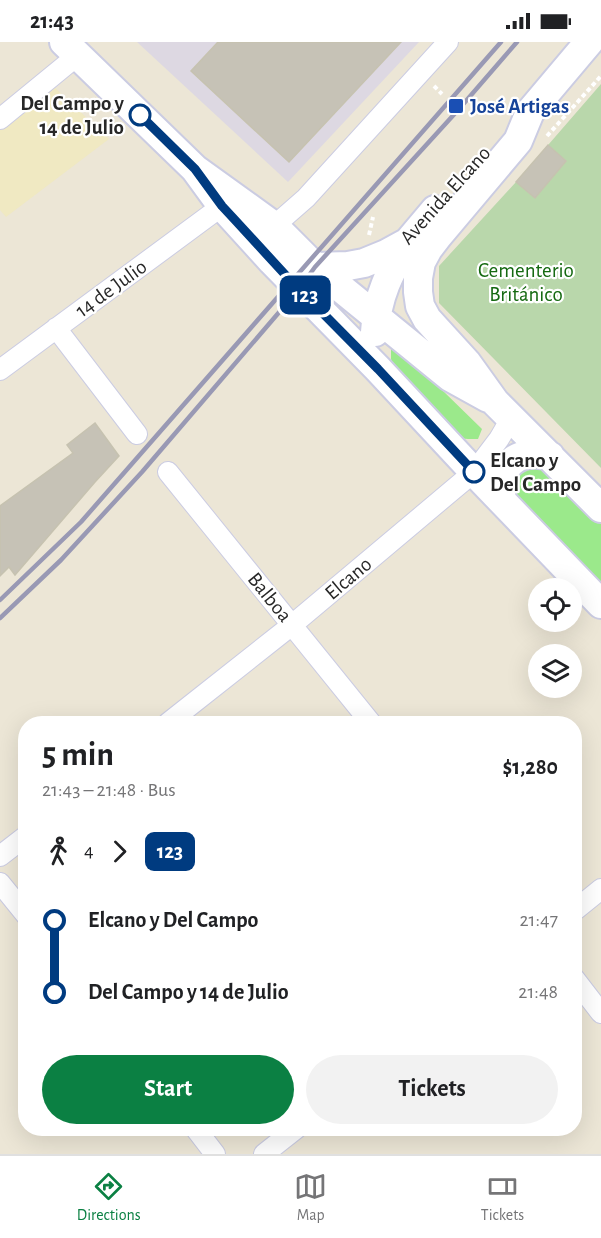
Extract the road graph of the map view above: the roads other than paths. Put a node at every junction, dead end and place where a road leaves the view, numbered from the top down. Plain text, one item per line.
1 (448, 42) edge
2 (589, 42) edge
3 (71, 49) edge
4 (0, 119) edge
5 (195, 169) junction
6 (222, 206) junction
7 (274, 226) junction
8 (415, 252) junction
9 (315, 267) junction
10 (376, 316) junction
11 (56, 328) junction
12 (378, 369) junction
13 (0, 370) edge
14 (502, 409) junction
15 (137, 434) dead end
16 (550, 456) junction
17 (168, 472) dead end
18 (474, 472) junction
19 (502, 500) junction
20 (601, 508) edge
21 (601, 604) edge
22 (292, 625) junction
23 (177, 716) edge
24 (365, 716) edge
25 (18, 842) edge
26 (0, 856) edge
27 (0, 883) edge
28 (601, 889) edge
29 (582, 904) edge
30 (18, 905) edge
31 (582, 988) edge
32 (601, 1013) edge
33 (201, 1136) edge
34 (287, 1136) edge
35 (215, 1154) edge
36 (264, 1154) edge

1 - 7 street
2 - 8 main road, Avenida Elcano
3 - 4 street
3 - 5 main road
5 - 6 main road
5 - 7 main road
6 - 11 street, 14 de Julio
6 - 12 main road
7 - 9 main road
8 - 9 main road, Avenida Elcano
8 - 10 main road
8 - 14 main road
9 - 10 main road
10 - 12 main road
10 - 14 main road
11 - 13 street, 14 de Julio
11 - 15 street
12 - 18 main road
14 - 16 main road
14 - 18 street, Elcano
16 - 19 main road
16 - 20 main road
17 - 22 street, Balboa
18 - 19 main road
18 - 22 street, Elcano
19 - 21 main road
22 - 23 street, Elcano
22 - 24 street, Balboa
25 - 26 street
27 - 30 street
28 - 29 street
31 - 32 street
33 - 35 street
34 - 36 street

